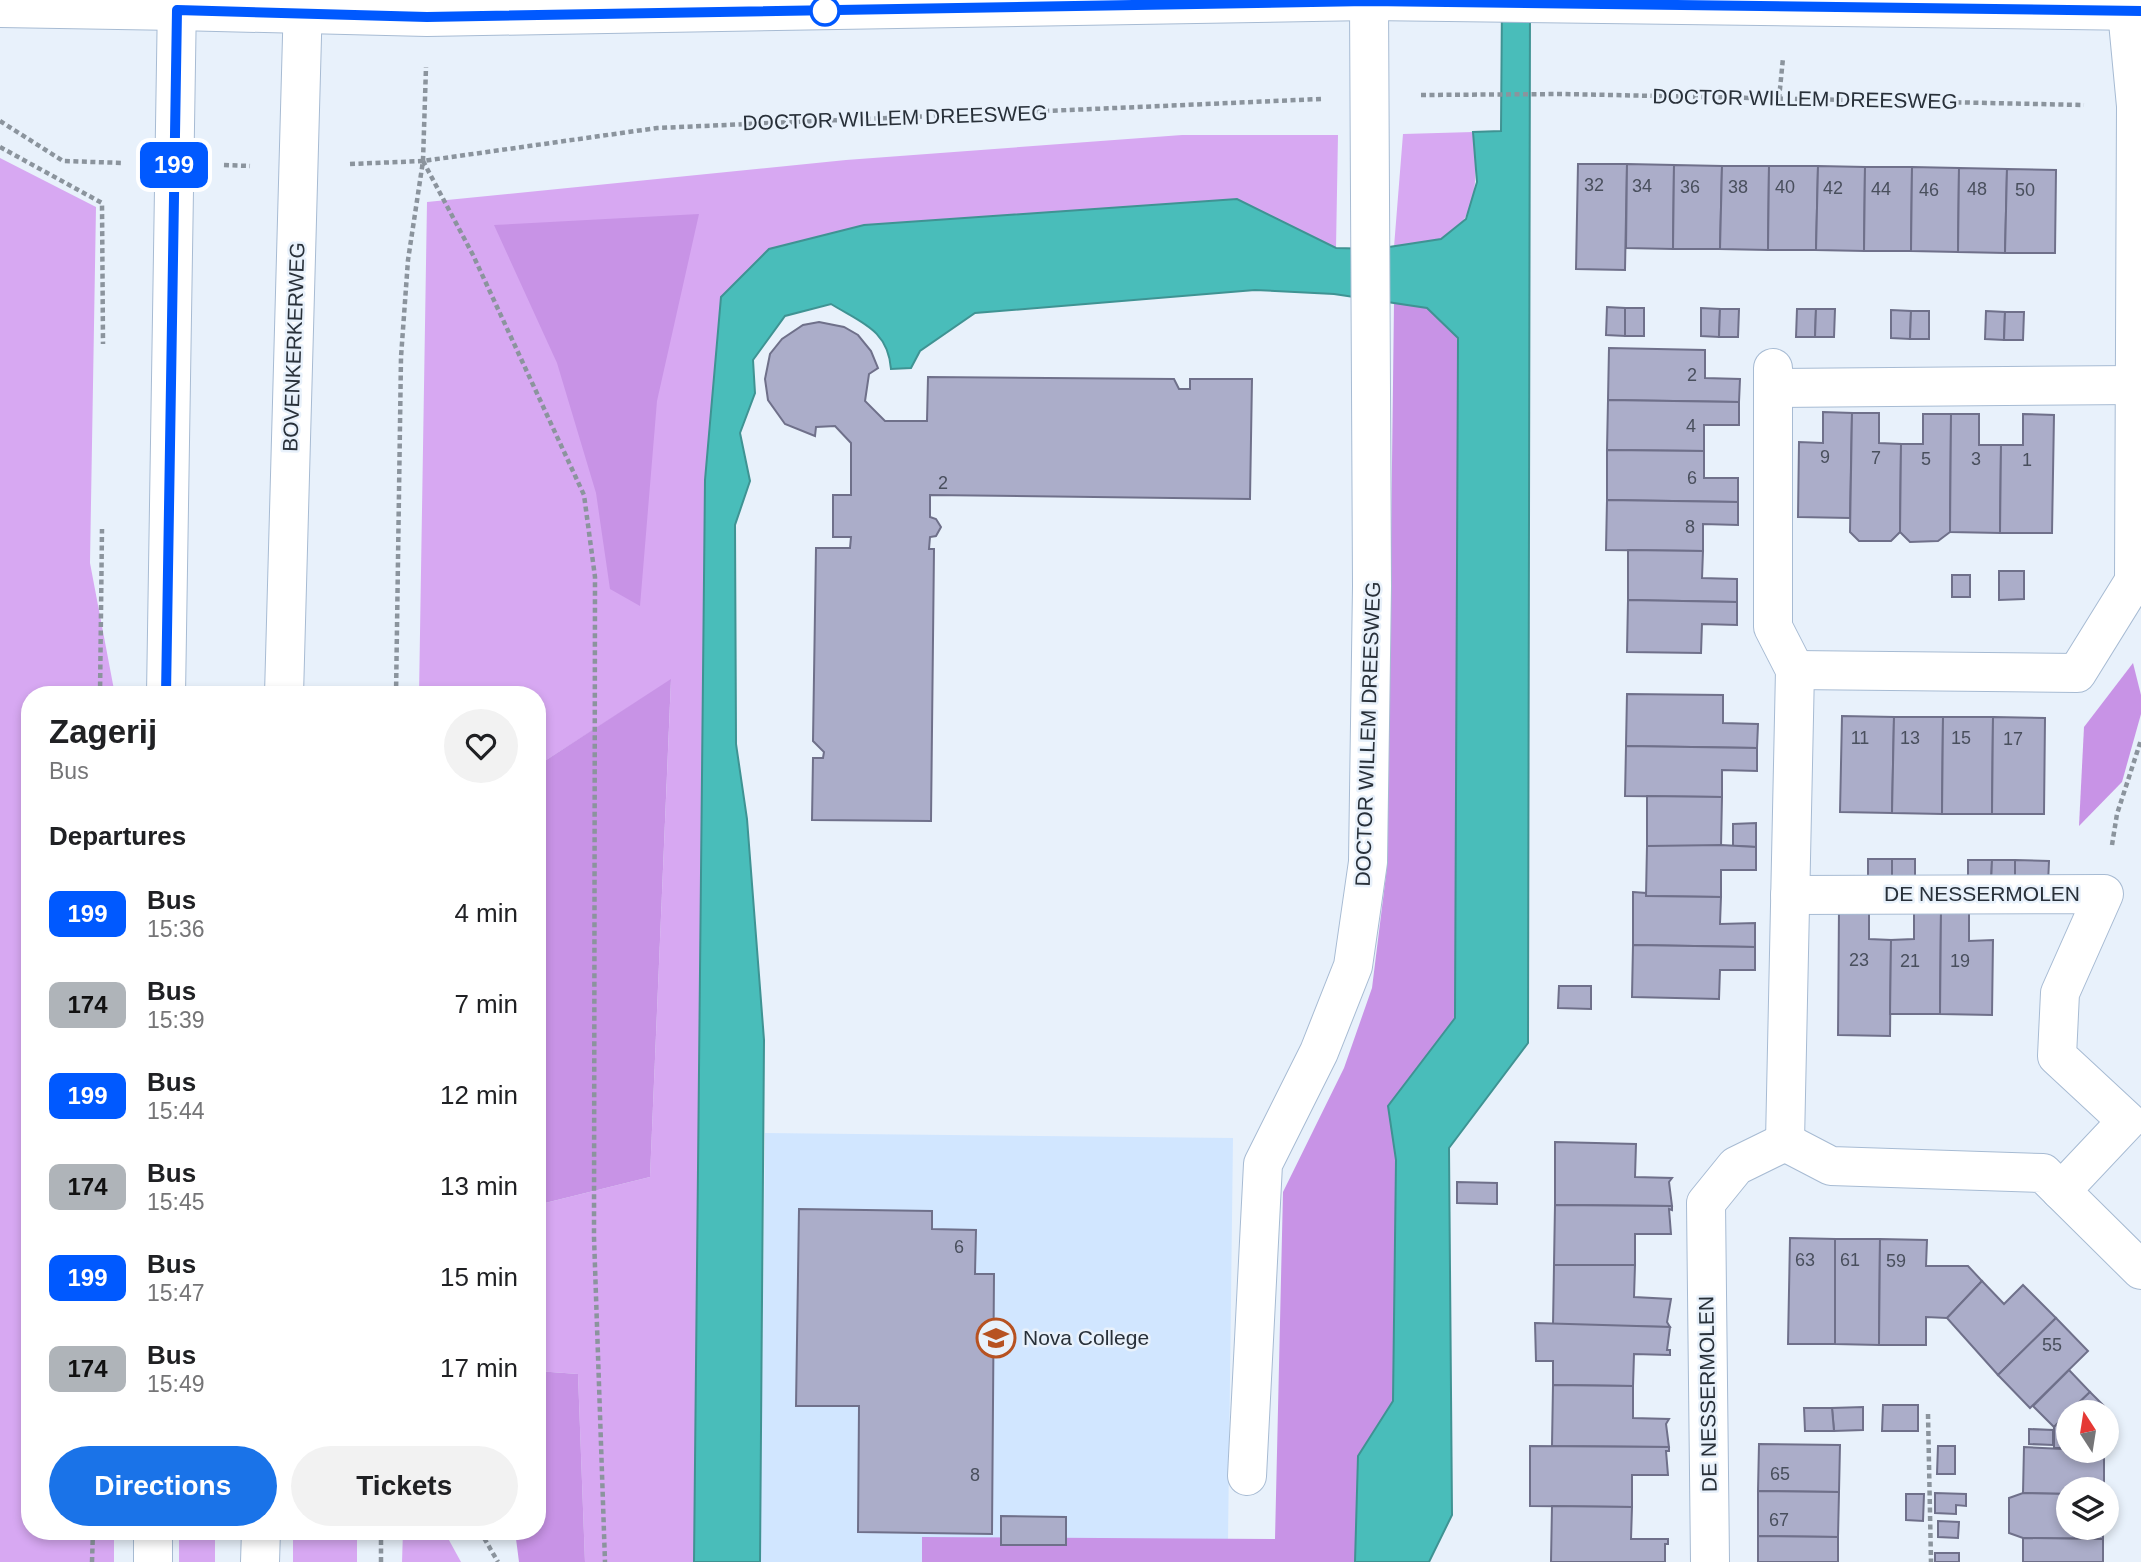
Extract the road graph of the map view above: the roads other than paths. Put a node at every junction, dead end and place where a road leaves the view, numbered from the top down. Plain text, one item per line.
1 (1368, 1) edge
2 (1787, 2) edge
3 (177, 5) edge
4 (303, 7) edge
5 (0, 8) edge
6 (2134, 11) edge
7 (2135, 385) junction
8 (2137, 581) edge
9 (1795, 670) junction
10 (166, 686) edge
11 (284, 686) edge
12 (1790, 895) junction
13 (1785, 1142) junction
14 (2061, 1191) junction
15 (2141, 1270) edge
16 (1247, 1476) dead end
17 (153, 1540) edge
18 (261, 1540) edge
19 (153, 1562) edge
20 (260, 1562) edge
21 (1710, 1562) edge

1 - 2 street
1 - 4 street
1 - 16 street, DOCTOR WILLEM DREESWEG
2 - 6 street
3 - 4 street
3 - 5 street
3 - 10 street
4 - 11 street, BOVENKERKERWEG
6 - 7 street
7 - 8 street
7 - 9 street
8 - 9 street
9 - 12 street
12 - 13 street
12 - 14 street, DE NESSERMOLEN
13 - 14 street
13 - 21 street, DE NESSERMOLEN
14 - 15 street
17 - 19 street
18 - 20 street

